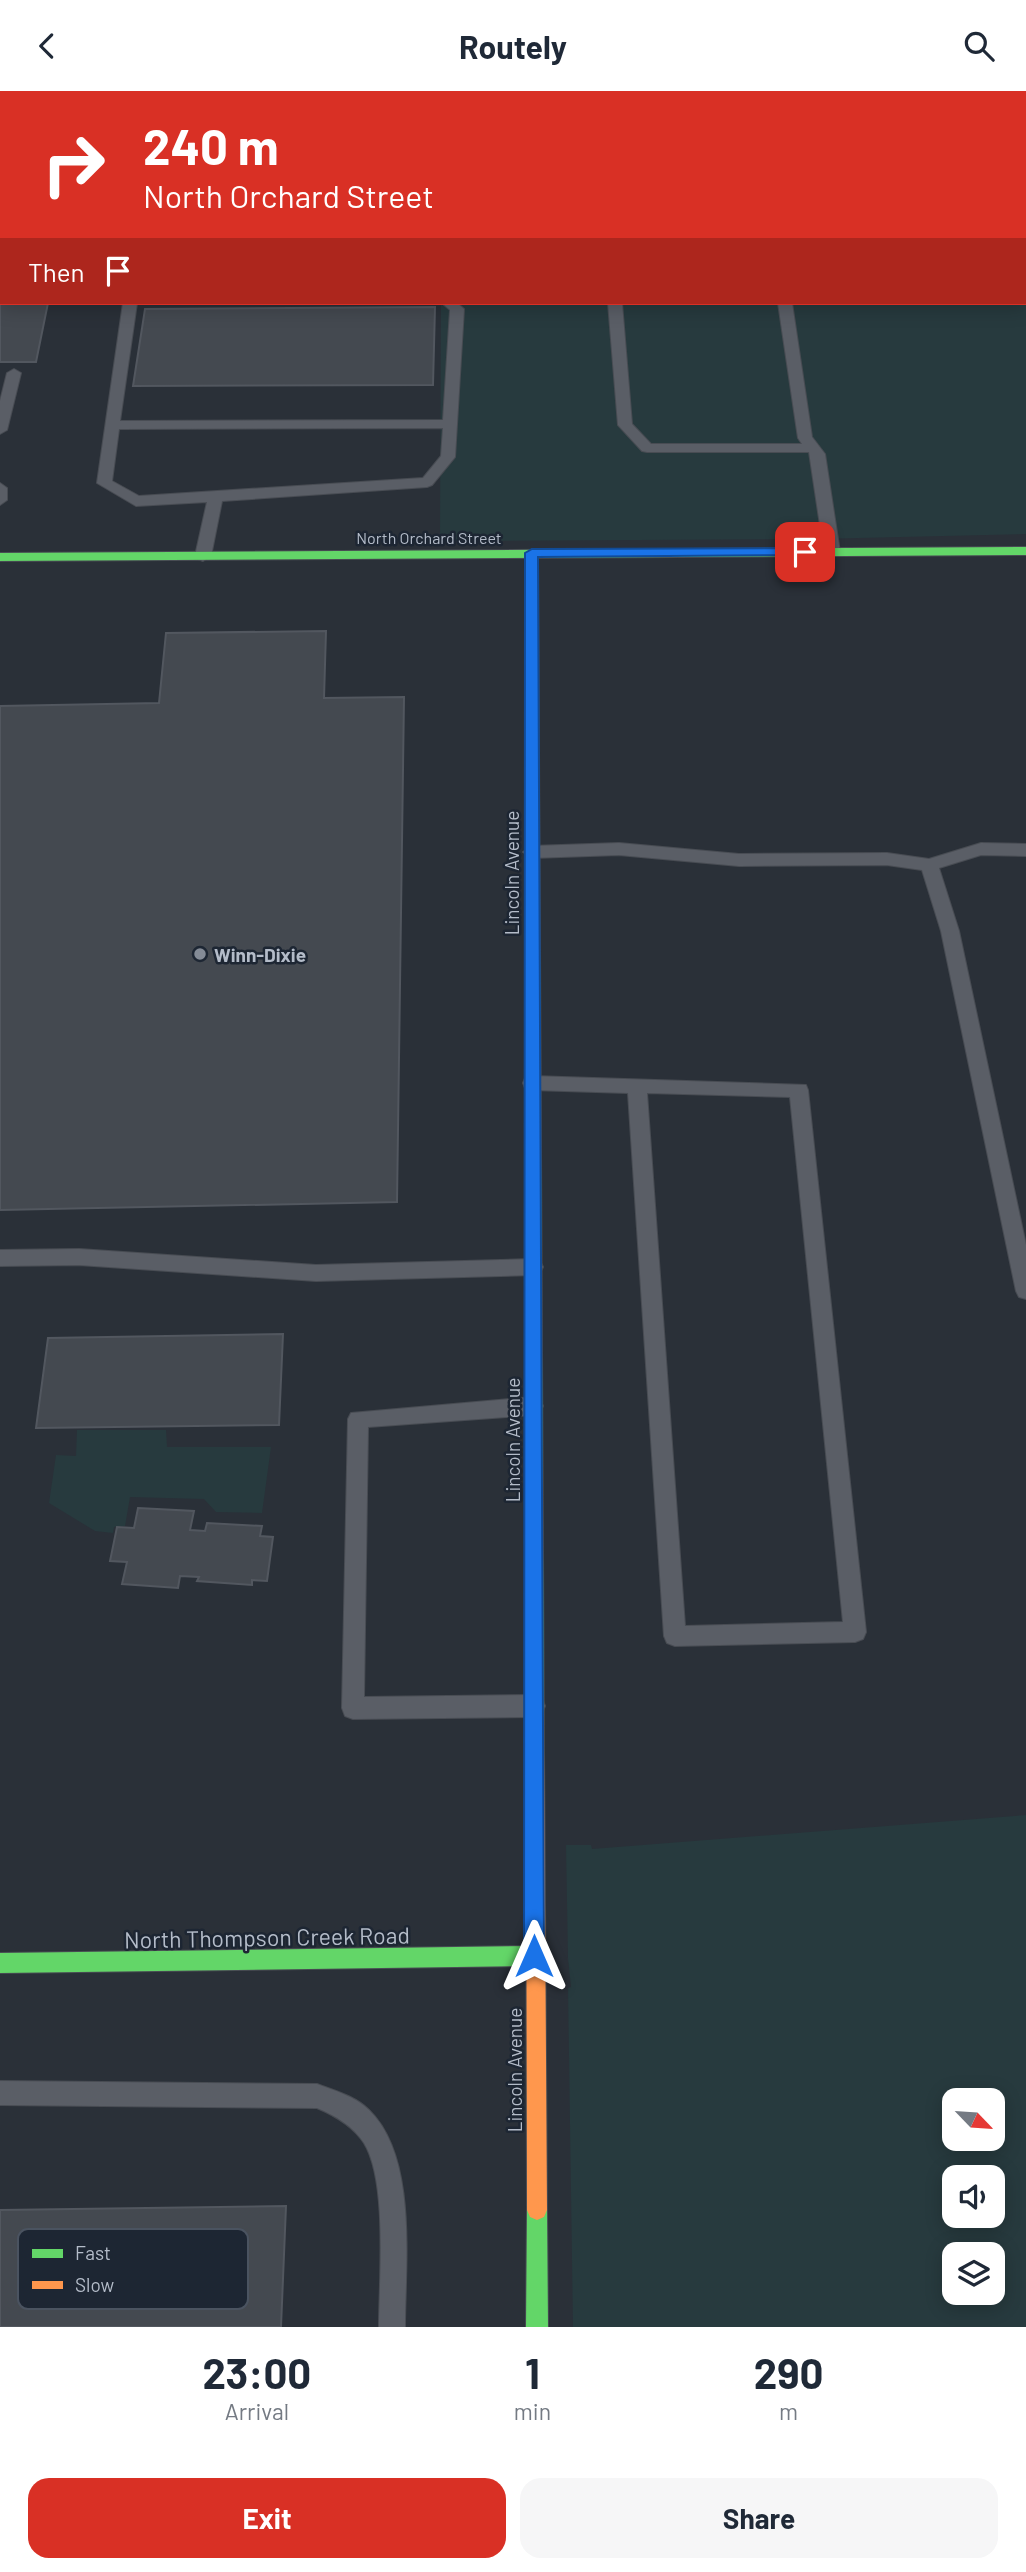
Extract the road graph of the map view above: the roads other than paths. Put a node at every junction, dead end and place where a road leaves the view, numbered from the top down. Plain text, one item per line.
1 (130, 305) edge
2 (452, 305) edge
3 (615, 305) edge
4 (785, 305) edge
5 (14, 373) dead end
6 (450, 424) junction
7 (113, 425) junction
8 (0, 431) edge
9 (813, 448) junction
10 (0, 488) edge
11 (215, 497) junction
12 (0, 500) edge
13 (1026, 551) edge
14 (832, 552) junction
15 (532, 553) junction
16 (203, 556) junction
17 (0, 557) edge
18 (1026, 850) edge
19 (532, 852) junction
20 (929, 865) junction
21 (532, 1083) junction
22 (637, 1086) junction
23 (0, 1258) edge
24 (533, 1267) junction
25 (1026, 1291) edge
26 (533, 1406) junction
27 (534, 1706) junction
28 (534, 1956) junction
29 (0, 1962) edge
30 (0, 2093) edge
31 (392, 2327) edge
32 (537, 2327) edge

1 - 7 lane
2 - 6 lane
3 - 9 lane
4 - 9 lane
5 - 8 lane
6 - 7 lane
6 - 11 lane
7 - 11 lane
9 - 14 lane
10 - 12 lane
11 - 16 lane
13 - 14 street, North Orchard Street
14 - 15 street, North Orchard Street
15 - 16 street, North Orchard Street
15 - 19 street, Lincoln Avenue
16 - 17 street, North Orchard Street
18 - 20 lane
19 - 20 lane
19 - 21 street, Lincoln Avenue
20 - 25 lane
21 - 22 lane
21 - 24 street, Lincoln Avenue
22 - 22 lane
23 - 24 lane
24 - 26 street, Lincoln Avenue
26 - 27 street, Lincoln Avenue
26 - 27 lane
27 - 28 street, Lincoln Avenue
28 - 29 street, North Thompson Creek Road
28 - 32 street, Lincoln Avenue
30 - 31 lane

